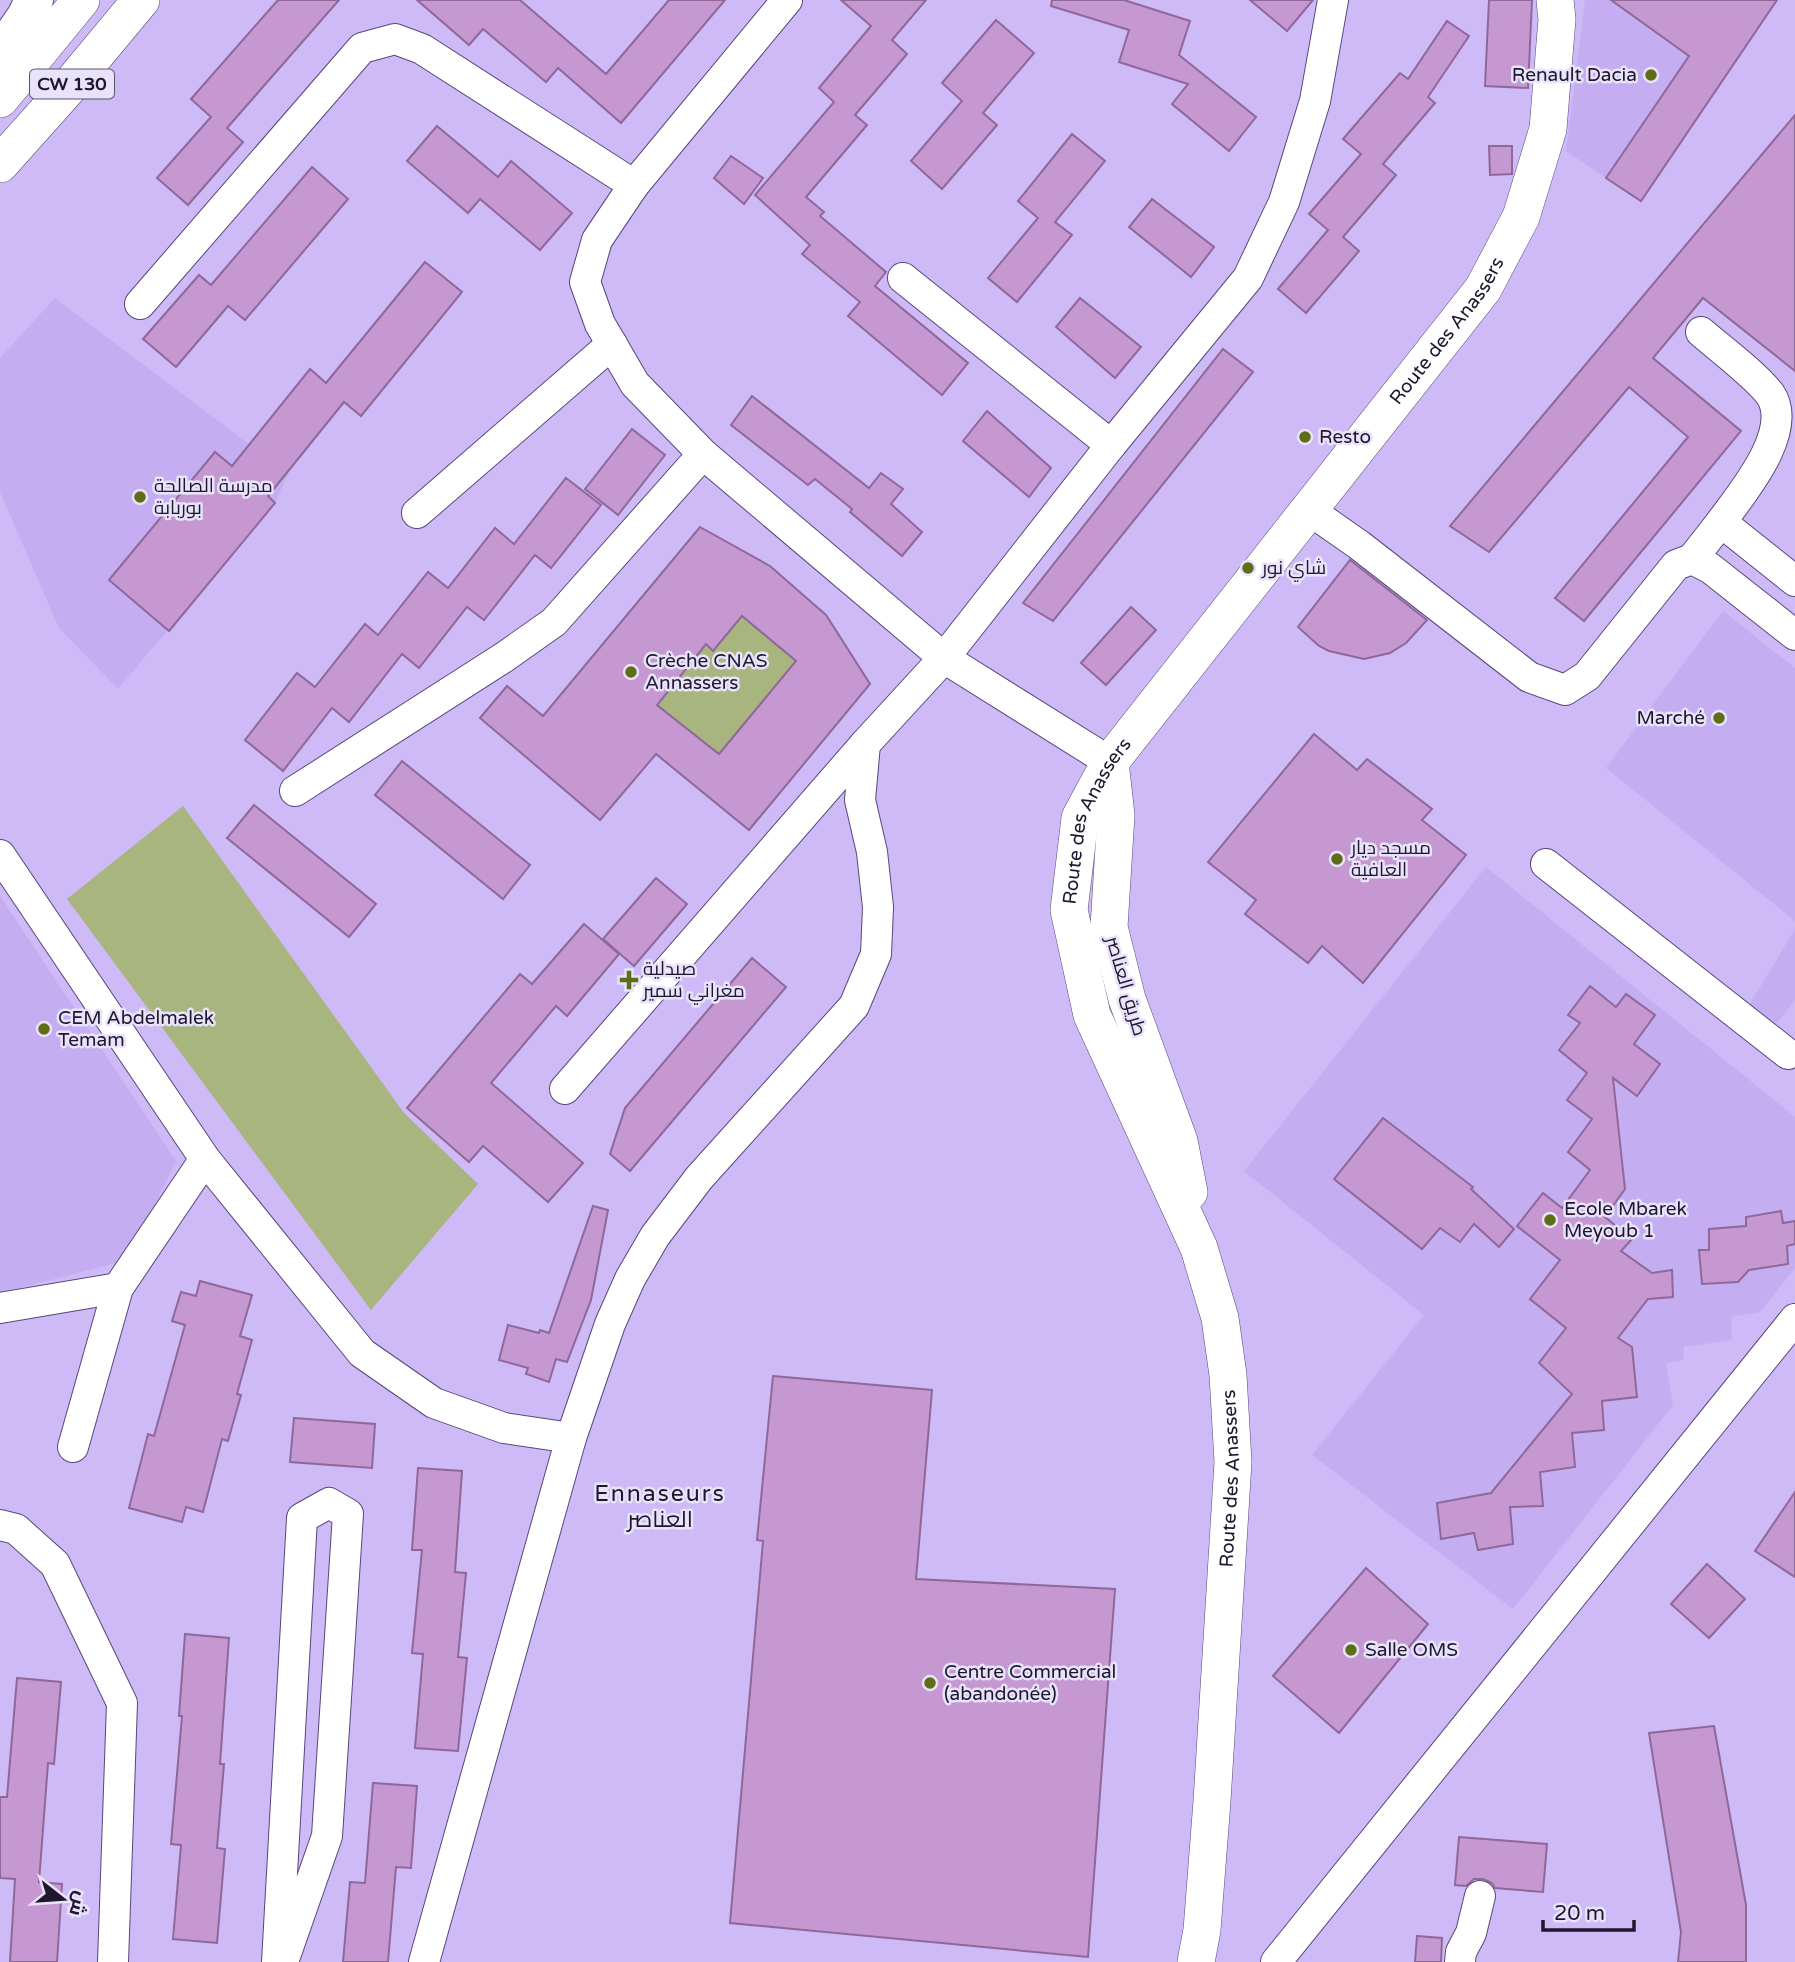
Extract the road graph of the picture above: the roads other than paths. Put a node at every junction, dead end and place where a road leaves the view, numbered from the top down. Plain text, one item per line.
1 (34, 0) edge
2 (81, 0) edge
3 (141, 0) edge
4 (788, 0) edge
5 (1333, 0) edge
6 (1555, 0) edge
7 (0, 54) edge
8 (0, 99) edge
9 (0, 164) edge
10 (634, 185) junction
11 (903, 278) dead end
12 (140, 304) dead end
13 (1702, 332) dead end
14 (612, 344) junction
15 (1111, 445) junction
16 (703, 454) junction
17 (1309, 510) junction
18 (417, 513) dead end
19 (1721, 522) junction
20 (1692, 559) junction
21 (1795, 581) edge
22 (1795, 635) edge
23 (944, 658) junction
24 (865, 744) junction
25 (1110, 762) junction
26 (295, 790) dead end
27 (0, 855) edge
28 (1546, 864) dead end
29 (1793, 1054) edge
30 (565, 1089) dead end
31 (205, 1159) junction
32 (1199, 1248) junction
33 (118, 1288) junction
34 (0, 1308) edge
35 (1795, 1318) edge
36 (571, 1438) junction
37 (73, 1447) dead end
38 (0, 1525) edge
39 (1480, 1896) dead end
40 (113, 1962) edge
41 (280, 1962) edge
42 (424, 1962) edge
43 (1196, 1962) edge
44 (1276, 1962) edge
45 (1460, 1962) edge

1 - 7 highway
2 - 8 main road, CW 130
3 - 9 main road, CW 130
4 - 10 street
5 - 15 street
6 - 17 main road, Route des Anassers
10 - 12 street
10 - 14 street
11 - 15 street
13 - 19 street
14 - 16 street
14 - 18 street
15 - 23 street
16 - 23 street
16 - 26 street
17 - 20 street
17 - 25 main road, Route des Anassers
19 - 20 street
19 - 21 street
20 - 22 street
23 - 24 street
23 - 25 street
24 - 30 street
24 - 36 street
25 - 32 main road, طريق العناصر
25 - 32 main road, Route des Anassers
27 - 31 street
28 - 29 street
31 - 33 street
31 - 36 street
32 - 43 main road, Route des Anassers
33 - 34 street
33 - 37 street
35 - 44 street
36 - 42 street
38 - 40 street
39 - 45 street
41 - 41 street

